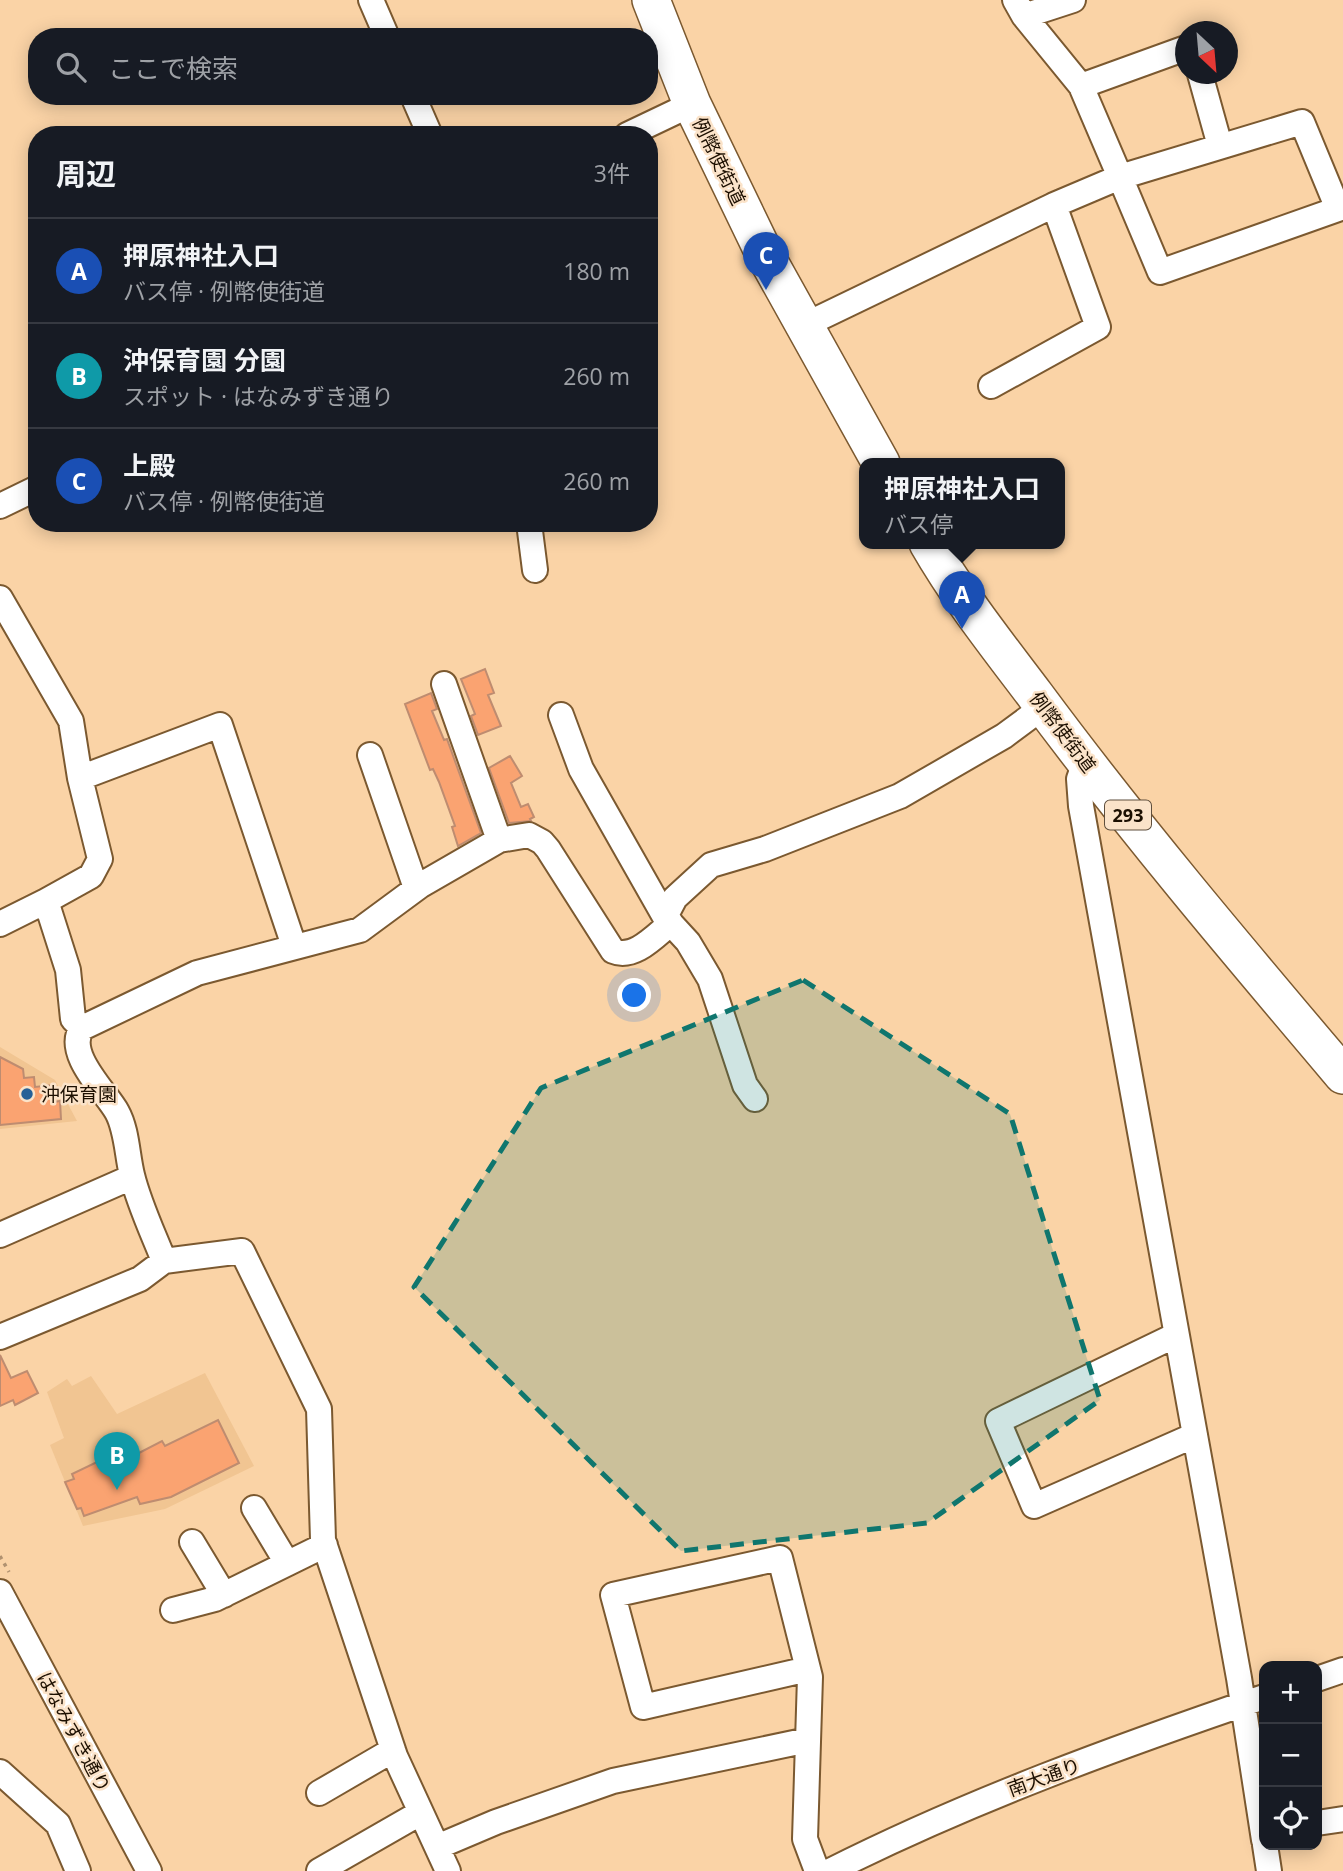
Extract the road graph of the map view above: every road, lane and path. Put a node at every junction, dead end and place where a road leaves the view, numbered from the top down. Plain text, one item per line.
1 (371, 0) edge
2 (651, 0) edge
3 (1073, 0) edge
4 (1020, 8) edge
5 (383, 28) edge
6 (1175, 52) edge
7 (1203, 84) edge
8 (1081, 86) junction
9 (692, 104) junction
10 (417, 105) edge
11 (426, 126) edge
12 (646, 126) edge
13 (1220, 146) junction
14 (1120, 177) junction
15 (1054, 205) junction
16 (803, 326) junction
17 (991, 386) dead end
18 (878, 458) edge
19 (28, 492) edge
20 (0, 506) edge
21 (530, 532) edge
22 (932, 549) edge
23 (534, 570) dead end
24 (0, 598) edge
25 (443, 684) dead end
26 (1043, 707) junction
27 (561, 715) dead end
28 (370, 755) dead end
29 (1085, 762) junction
30 (79, 778) junction
31 (499, 839) junction
32 (416, 888) junction
33 (46, 901) junction
34 (668, 920) junction
35 (0, 924) edge
36 (294, 946) junction
37 (82, 1028) junction
38 (1343, 1075) edge
39 (755, 1099) dead end
40 (132, 1177) junction
41 (0, 1235) edge
42 (164, 1261) junction
43 (1176, 1335) junction
44 (0, 1338) edge
45 (1195, 1435) junction
46 (254, 1508) dead end
47 (192, 1542) dead end
48 (325, 1545) junction
49 (287, 1563) junction
50 (0, 1592) edge
51 (224, 1595) junction
52 (173, 1610) dead end
53 (808, 1669) junction
54 (1343, 1670) edge
55 (1322, 1677) edge
56 (1254, 1701) edge
57 (808, 1740) junction
58 (393, 1750) junction
59 (0, 1772) edge
60 (1260, 1787) edge
61 (319, 1793) dead end
62 (420, 1813) junction
63 (1343, 1819) edge
64 (1322, 1823) edge
65 (437, 1847) junction
66 (1266, 1850) edge
67 (78, 1871) edge
68 (149, 1871) edge
69 (318, 1871) edge
70 (448, 1871) edge
71 (817, 1871) edge
72 (830, 1871) edge
73 (1269, 1871) edge

1 - 5 street
2 - 9 highway, 例幣使街道
3 - 4 street
4 - 8 street
6 - 8 street
7 - 13 street
8 - 14 street
9 - 12 street
9 - 16 highway, 例幣使街道
10 - 11 street
13 - 14 street
13 - 14 street
14 - 15 street
15 - 16 street
15 - 17 street
16 - 18 highway, 例幣使街道
19 - 20 street
21 - 23 street
22 - 26 highway, 例幣使街道 / 293
24 - 30 street
25 - 31 street
26 - 29 highway, 例幣使街道 / 293
26 - 34 street
27 - 34 street
28 - 32 street
29 - 38 highway, 例幣使街道 / 293
29 - 43 street
30 - 33 street
30 - 36 street
31 - 32 street
31 - 34 street
32 - 36 street
33 - 35 street
33 - 37 street
34 - 39 street
36 - 37 street
37 - 40 street
40 - 41 street
40 - 42 street
42 - 44 street
42 - 48 street
43 - 45 street
43 - 45 street
45 - 56 street
46 - 49 street
47 - 51 street
48 - 49 street
48 - 58 street
49 - 51 street
50 - 68 street, はなみずき通り
51 - 52 street
53 - 53 street
53 - 57 street
54 - 55 street
56 - 60 street
56 - 72 street, 南大通り
57 - 65 street
57 - 71 street
58 - 61 street
58 - 62 street
59 - 67 street
62 - 65 street
62 - 69 street
63 - 64 street
65 - 70 street
66 - 73 street

